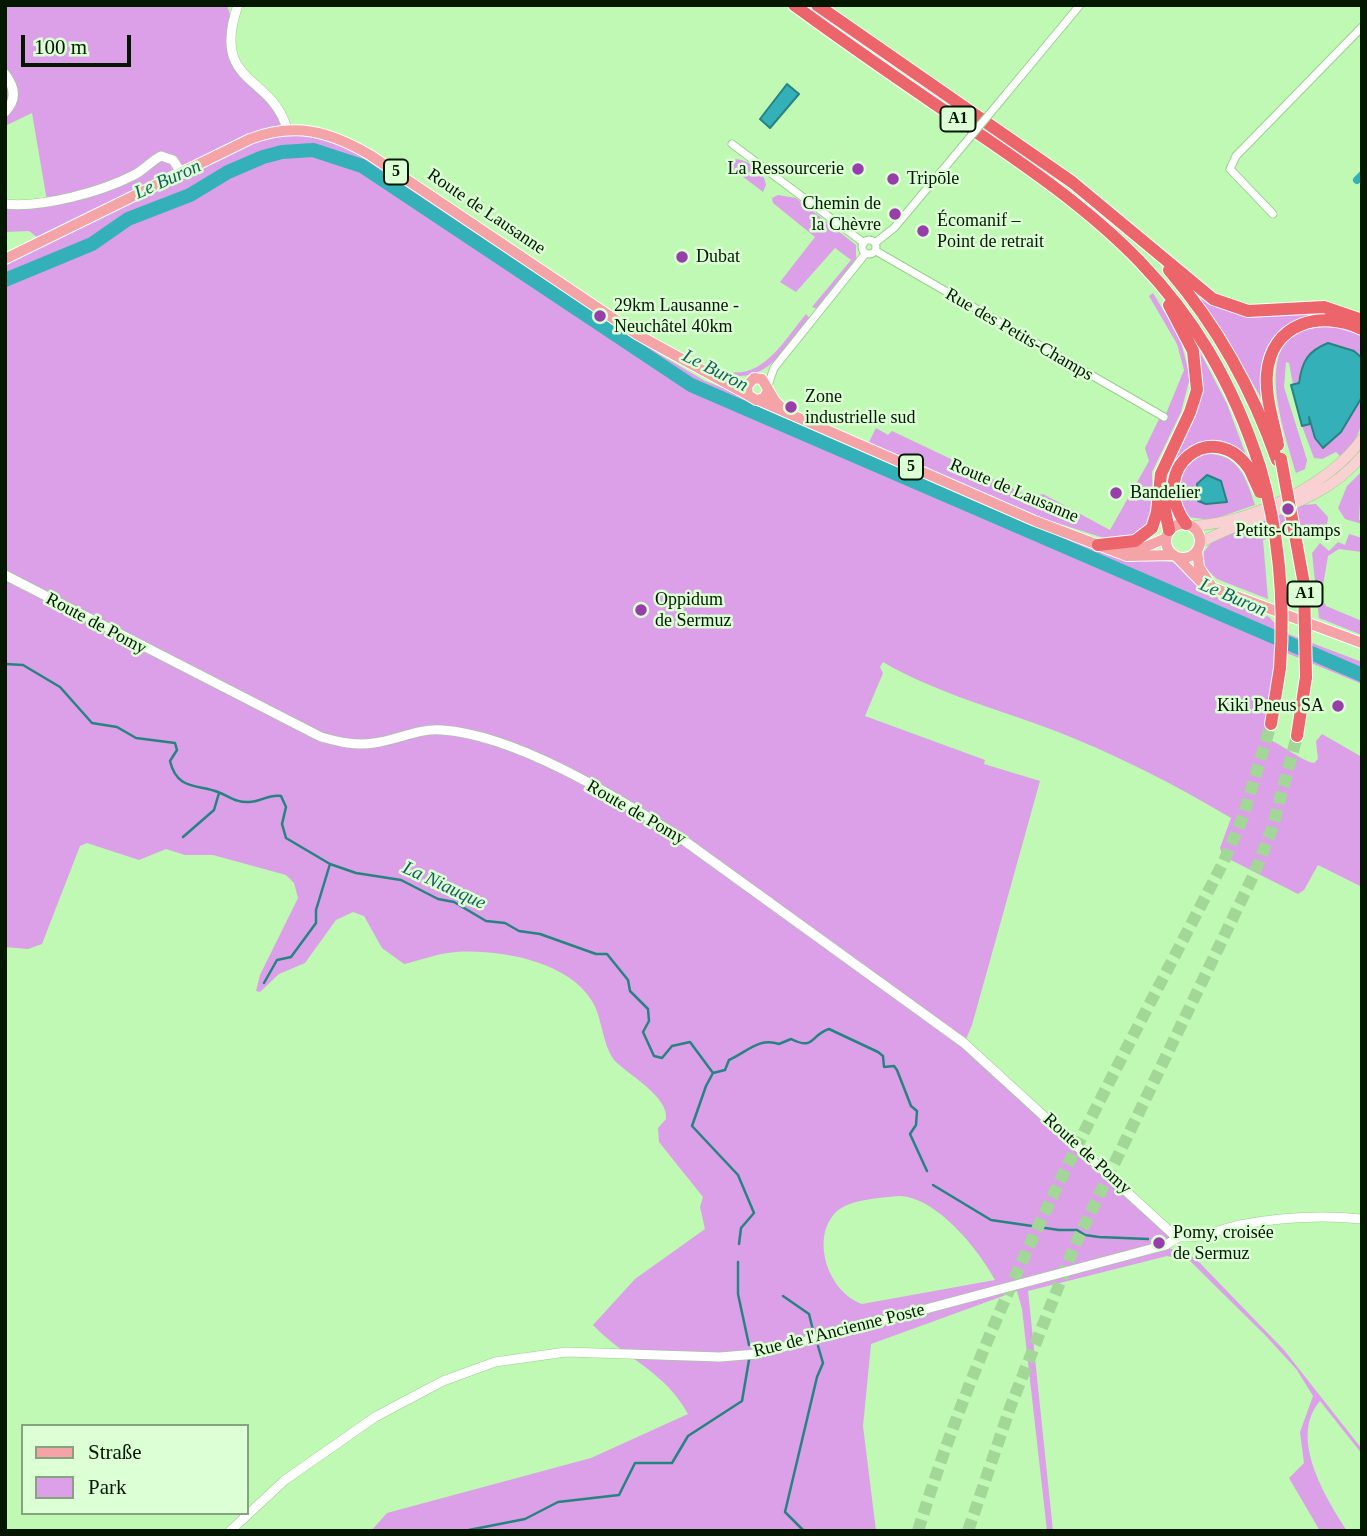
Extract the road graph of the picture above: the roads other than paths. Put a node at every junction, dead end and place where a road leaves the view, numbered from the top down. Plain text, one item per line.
1 (227, 5) edge
2 (238, 5) edge
3 (794, 5) edge
4 (817, 5) edge
5 (832, 5) edge
6 (1080, 5) edge
7 (232, 21) junction
8 (1362, 27) edge
9 (885, 54) junction
10 (5, 74) edge
11 (5, 113) edge
12 (287, 129) junction
13 (732, 144) dead end
14 (181, 172) junction
15 (5, 204) edge
16 (1273, 214) dead end
17 (1114, 216) junction
18 (1118, 238) junction
19 (864, 243) junction
20 (875, 247) junction
21 (866, 253) junction
22 (5, 259) edge
23 (1362, 320) edge
24 (1362, 329) edge
25 (774, 368) junction
26 (708, 374) junction
27 (755, 379) junction
28 (768, 388) junction
29 (753, 397) junction
30 (788, 412) junction
31 (1164, 417) dead end
32 (1362, 439) edge
33 (1362, 456) edge
34 (1279, 460) junction
35 (1255, 469) junction
36 (1160, 479) junction
37 (1189, 525) junction
38 (1167, 534) junction
39 (1098, 545) junction
40 (1198, 546) junction
41 (1112, 550) junction
42 (1175, 556) junction
43 (5, 575) edge
44 (1212, 587) junction
45 (1362, 643) edge
46 (1271, 724) tunnel mouth
47 (1297, 736) tunnel mouth
48 (1362, 1219) edge
49 (1179, 1237) junction
50 (248, 1514) edge
51 (247, 1515) edge
52 (230, 1531) edge

1 - 7 street
2 - 7 street
3 - 18 highway, A1
4 - 9 highway, A1
5 - 9 highway
6 - 20 street, bridge
7 - 12 street
8 - 16 street
9 - 17 highway, A1
10 - 11 street
12 - 14 main road, Route de Lausanne / 5
12 - 26 main road, Route de Lausanne / 5
13 - 19 street
14 - 15 street
14 - 22 main road, Route de Lausanne / 5
17 - 23 highway
17 - 34 highway, A1
18 - 35 highway, A1
18 - 36 highway
19 - 20 street
19 - 21 street
20 - 21 street
20 - 31 street, Rue des Petits-Champs
21 - 25 street
24 - 34 highway
25 - 27 street
25 - 28 street
26 - 27 main road, Route de Lausanne / 5
26 - 29 main road, Route de Lausanne / 5
27 - 28 main road, Route de Lausanne
27 - 29 main road
28 - 29 main road
28 - 30 main road, Route de Lausanne / 5
29 - 30 main road, Route de Lausanne / 5
30 - 39 main road, Route de Lausanne / 5
32 - 37 main road
33 - 40 main road
34 - 47 highway, A1, bridge
35 - 37 highway
35 - 46 highway, A1, bridge
36 - 38 highway
36 - 39 highway
37 - 38 main road
37 - 40 main road
38 - 41 main road, Route de Lausanne / 5
38 - 42 main road
39 - 41 main road, Route de Lausanne / 5
40 - 42 main road
40 - 44 main road
41 - 42 main road, Route de Lausanne / 5
42 - 44 main road
43 - 49 street, Route de Pomy
44 - 45 main road
48 - 49 street, Rue de l'Ancienne Poste
49 - 50 street, Rue de l'Ancienne Poste
51 - 52 street, Rue de l'Ancienne Poste

